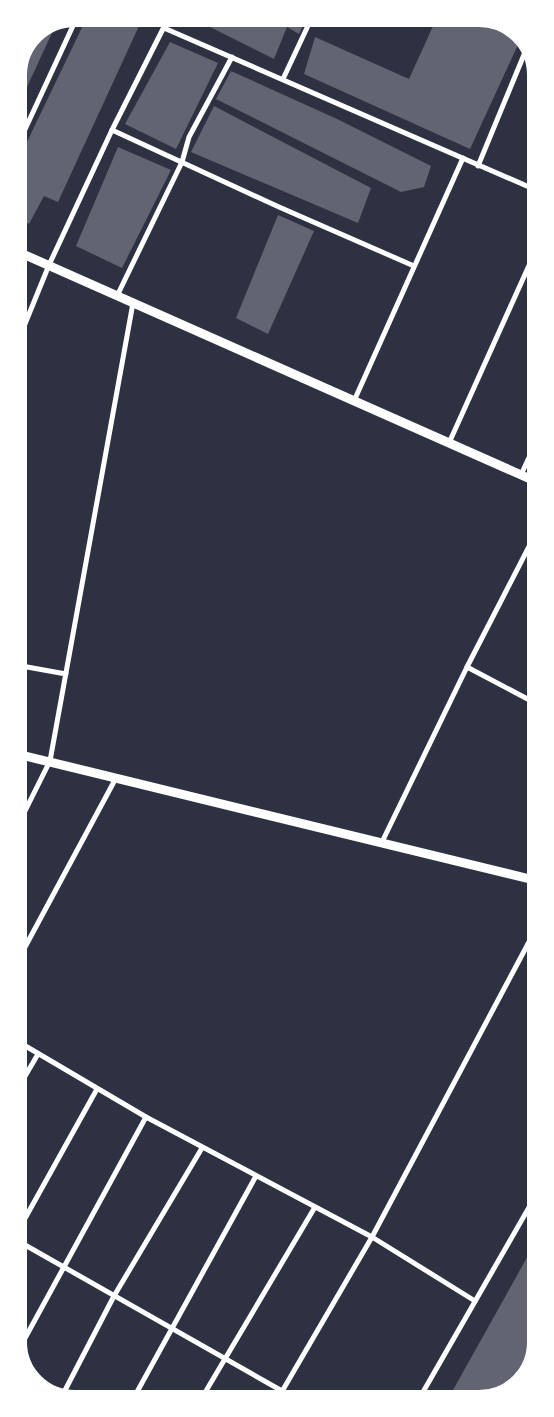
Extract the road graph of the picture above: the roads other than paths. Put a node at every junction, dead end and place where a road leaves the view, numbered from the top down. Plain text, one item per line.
1 (74, 24) edge
2 (166, 24) edge
3 (309, 24) edge
4 (164, 28) junction
5 (525, 52) edge
6 (232, 57) junction
7 (282, 79) junction
8 (112, 130) junction
9 (24, 132) edge
10 (463, 158) junction
11 (182, 162) junction
12 (478, 166) junction
13 (530, 188) edge
14 (24, 255) edge
15 (530, 263) edge
16 (49, 266) junction
17 (414, 266) junction
18 (117, 296) junction
19 (133, 303) junction
20 (24, 327) edge
21 (354, 401) junction
22 (449, 443) junction
23 (530, 455) edge
24 (521, 475) junction
25 (530, 479) edge
26 (530, 544) edge
27 (24, 667) edge
28 (466, 667) junction
29 (66, 674) junction
30 (530, 700) edge
31 (24, 756) edge
32 (50, 762) junction
33 (116, 778) junction
34 (24, 813) edge
35 (382, 842) junction
36 (530, 879) edge
37 (530, 940) edge
38 (24, 949) edge
39 (24, 1046) edge
40 (38, 1054) junction
41 (24, 1079) edge
42 (97, 1089) junction
43 (146, 1118) junction
44 (202, 1148) junction
45 (256, 1176) junction
46 (315, 1207) junction
47 (530, 1208) edge
48 (24, 1220) edge
49 (372, 1237) junction
50 (24, 1244) edge
51 (64, 1267) junction
52 (114, 1296) junction
53 (475, 1301) junction
54 (173, 1328) junction
55 (24, 1339) edge
56 (224, 1358) junction
57 (64, 1392) edge
58 (281, 1392) joint
59 (136, 1393) edge
60 (204, 1393) edge
61 (423, 1393) edge

1 - 9 street
2 - 4 street
3 - 7 street
4 - 6 street
4 - 8 street
5 - 12 street
6 - 7 street
6 - 11 street
7 - 10 street
8 - 11 street
8 - 16 street
10 - 12 street
10 - 17 street
11 - 17 street
11 - 18 street
12 - 13 street
14 - 16 street
15 - 22 street
16 - 18 street
16 - 20 street
17 - 21 street
18 - 19 street
19 - 21 street
19 - 29 street
21 - 22 street
22 - 24 street
23 - 24 street
24 - 25 street
26 - 28 street
27 - 29 street
28 - 30 street
28 - 35 street
29 - 32 street
31 - 32 street
32 - 33 street
32 - 34 street
33 - 35 street
33 - 38 street
35 - 36 street
37 - 49 street
39 - 40 street
40 - 41 street
40 - 42 street
42 - 43 street
42 - 48 street
43 - 44 street
43 - 51 street
44 - 45 street
44 - 52 street
45 - 46 street
45 - 54 street
46 - 49 street
46 - 56 street
47 - 53 street
49 - 53 street
49 - 58 street
50 - 51 street
51 - 52 street
51 - 55 street
52 - 54 street
52 - 57 street
53 - 61 street
54 - 56 street
54 - 59 street
56 - 58 street
56 - 60 street

